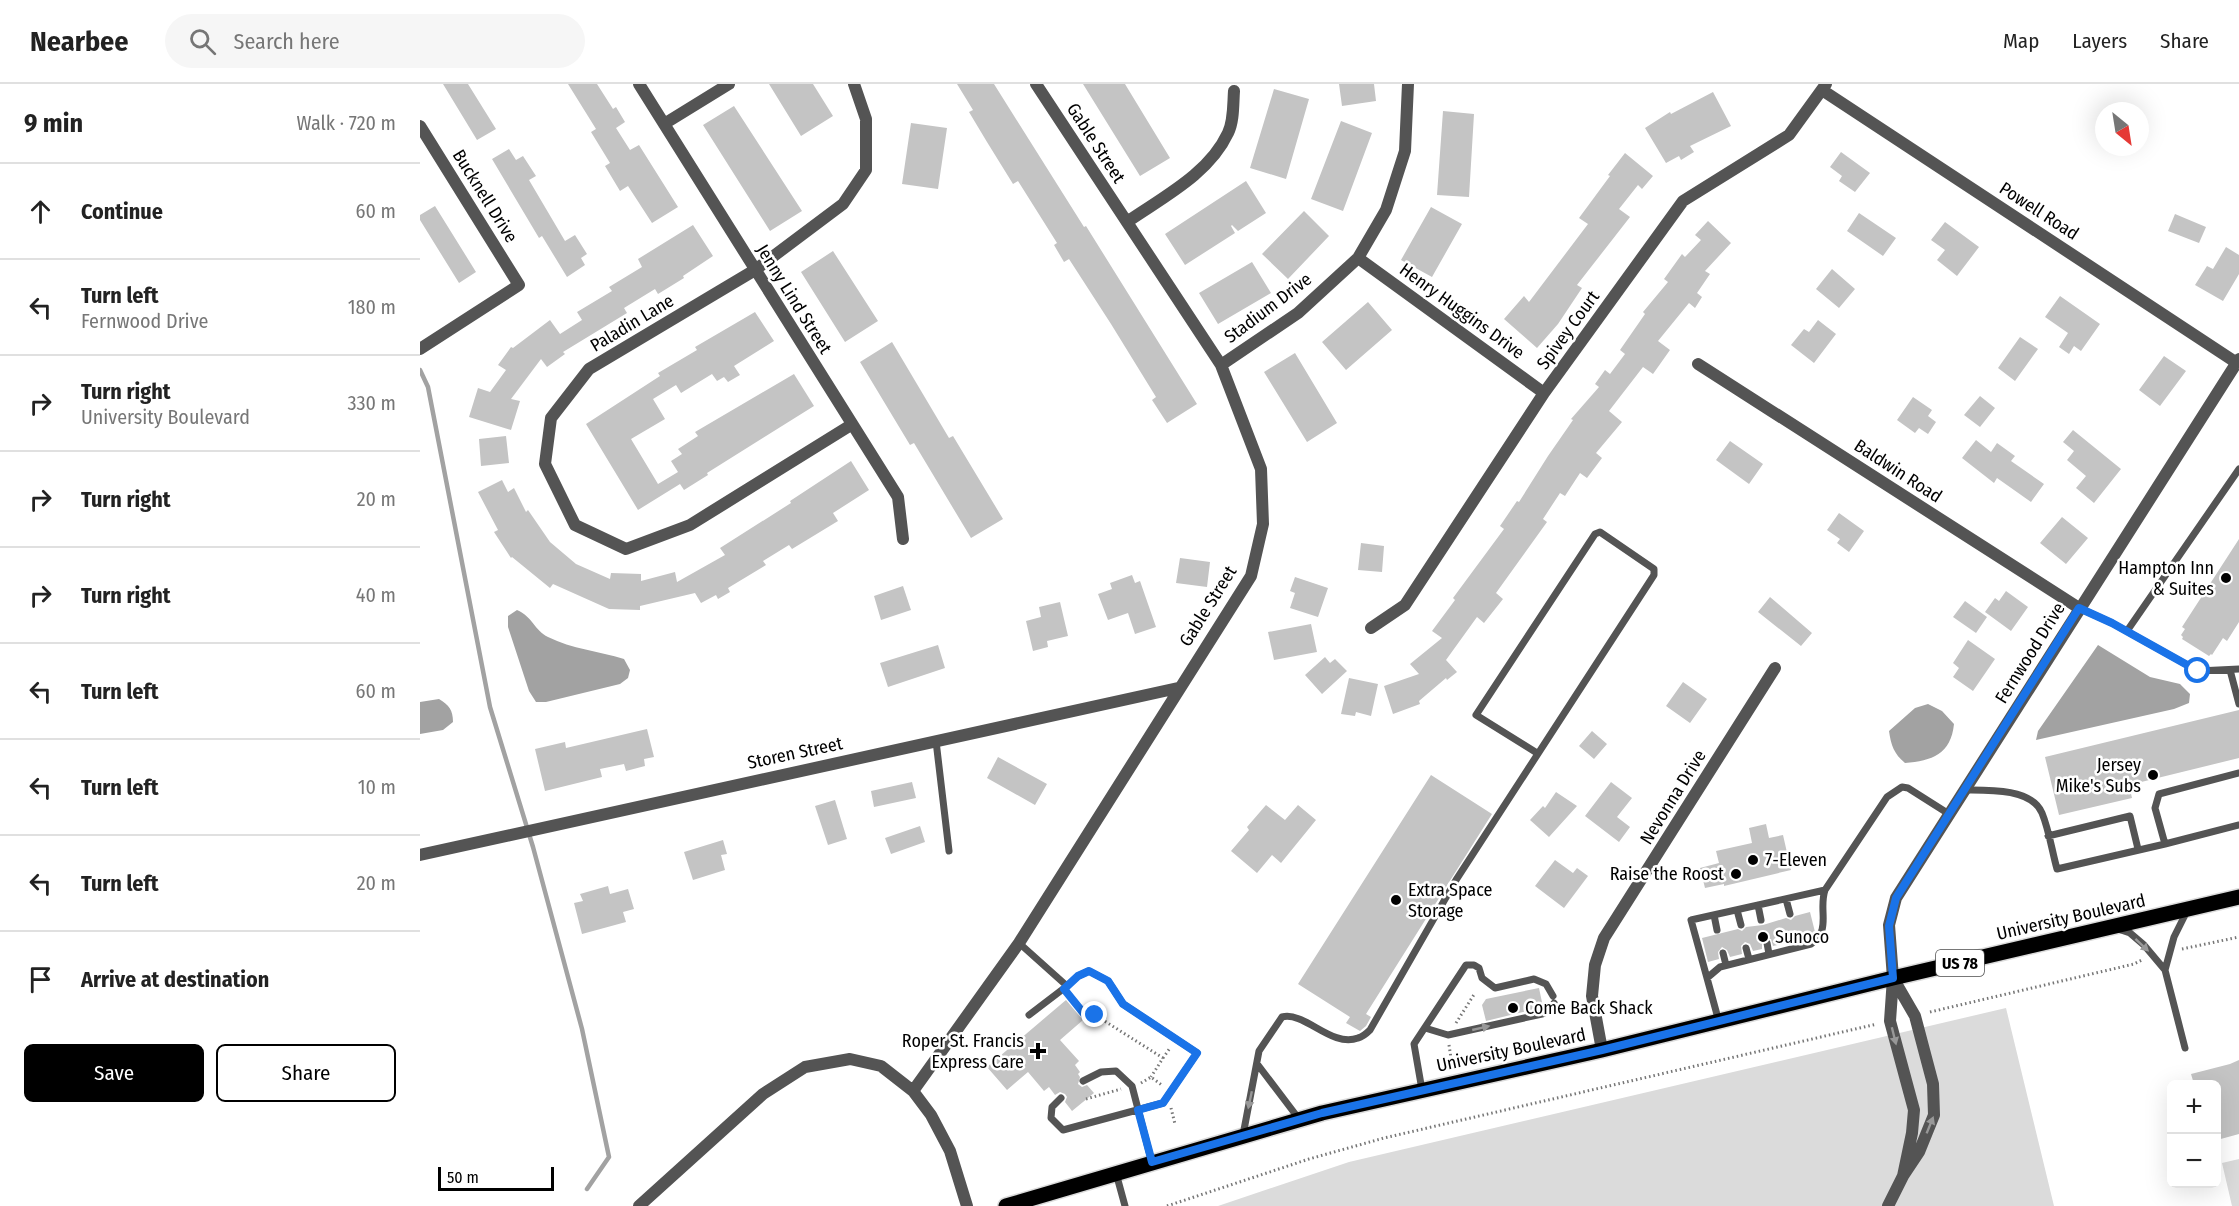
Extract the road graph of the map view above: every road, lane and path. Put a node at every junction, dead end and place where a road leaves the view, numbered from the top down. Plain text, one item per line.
1 (639, 84) edge
2 (729, 84) edge
3 (854, 84) edge
4 (1036, 84) edge
5 (1408, 84) edge
6 (1824, 87) edge
7 (1234, 91) dead end
8 (664, 124) junction
9 (420, 126) edge
10 (1127, 222) junction
11 (1358, 258) junction
12 (755, 270) junction
13 (422, 348) edge
14 (2238, 361) edge
15 (1698, 364) dead end
16 (1221, 365) junction
17 (1544, 393) junction
18 (851, 425) junction
19 (2239, 469) edge
20 (903, 539) dead end
21 (2079, 608) junction
22 (1371, 628) dead end
23 (2127, 632) junction
24 (1775, 668) dead end
25 (2239, 669) edge
26 (2230, 670) junction
27 (1178, 688) junction
28 (2239, 704) edge
29 (936, 741) junction
30 (1537, 753) junction
31 (2239, 773) edge
32 (1964, 790) junction
33 (1949, 814) junction
34 (2239, 825) edge
35 (2048, 836) junction
36 (2165, 844) junction
37 (2138, 849) junction
38 (949, 850) dead end
39 (420, 855) edge
40 (1825, 890) junction
41 (2239, 897) edge
42 (1786, 899) junction
43 (1758, 906) junction
44 (2189, 909) junction
45 (1737, 910) junction
46 (1790, 914) dead end
47 (1714, 915) junction
48 (1761, 920) dead end
49 (1741, 925) dead end
50 (2113, 927) junction
51 (1718, 930) dead end
52 (1796, 936) dead end
53 (2239, 937) edge
54 (1019, 943) junction
55 (1767, 943) dead end
56 (1798, 947) junction
57 (1746, 948) dead end
58 (2180, 950) dead end
59 (1723, 953) dead end
60 (1769, 954) junction
61 (2146, 958) dead end
62 (1749, 960) junction
63 (1726, 965) junction
64 (2165, 970) junction
65 (1707, 978) junction
66 (1893, 978) junction
67 (1065, 987) junction
68 (1930, 1012) dead end
69 (1029, 1015) dead end
70 (1719, 1022) junction
71 (1884, 1022) dead end
72 (1425, 1028) junction
73 (2185, 1048) dead end
74 (1602, 1050) junction
75 (1258, 1065) junction
76 (1151, 1077) dead end
77 (1083, 1081) dead end
78 (1422, 1090) junction
79 (913, 1091) junction
80 (1061, 1098) dead end
81 (1138, 1110) junction
82 (1299, 1119) junction
83 (1243, 1135) junction
84 (1152, 1162) junction
85 (1116, 1173) junction
86 (1902, 1176) junction
87 (639, 1206) edge
88 (967, 1206) edge
89 (1006, 1206) edge
90 (1125, 1206) edge
91 (1167, 1206) edge
92 (1888, 1206) edge

1 - 8 street, Jenny Lind Street
2 - 8 street
3 - 12 street, Paladin Lane
4 - 10 street, Gable Street
5 - 11 street, Stadium Drive
6 - 14 street, Powell Road
6 - 17 street, Spivey Court
7 - 10 street
8 - 12 street, Jenny Lind Street
9 - 13 street, Bucknell Drive
10 - 16 street, Gable Street
11 - 16 street, Stadium Drive
11 - 17 street, Henry Huggins Drive
12 - 18 street, Jenny Lind Street
12 - 18 street, Paladin Lane
14 - 21 street, Fernwood Drive
15 - 21 street, Baldwin Road
16 - 27 street, Gable Street
17 - 22 street, Spivey Court
18 - 20 street, Jenny Lind Street
19 - 23 lane
21 - 23 lane
21 - 32 street, Fernwood Drive
23 - 26 lane
24 - 74 street, Nevonna Drive
25 - 26 lane
26 - 28 lane
27 - 29 street, Storen Street
27 - 54 street, Gable Street
29 - 38 lane
29 - 39 street, Storen Street
30 - 30 lane
30 - 75 lane
31 - 36 lane
32 - 33 street, Fernwood Drive
32 - 35 lane
33 - 40 lane
33 - 66 street, Fernwood Drive
34 - 36 lane
35 - 37 lane
35 - 37 lane
36 - 37 lane
40 - 42 lane
40 - 56 lane
41 - 44 main road, University Boulevard / US 78
42 - 43 lane
42 - 46 lane
43 - 45 lane
43 - 48 lane
44 - 50 main road, University Boulevard / US 78
44 - 64 lane
45 - 47 lane
45 - 49 lane
47 - 51 lane
47 - 65 lane
50 -> 64 lane
50 - 66 main road, University Boulevard / US 78
52 - 56 lane
53 - 58 path
54 - 67 lane
54 - 79 street, Gable Street
55 - 60 lane
56 - 60 lane
57 - 62 lane
59 - 63 lane
60 - 62 lane
61 - 68 path
62 - 63 lane
63 - 65 lane
64 - 73 lane
65 - 70 lane
66 - 70 main road, University Boulevard / US 78
66 -> 86 street, Fernwood Drive
86 -> 66 street, Fernwood Drive
67 - 69 lane
67 - 76 path
67 - 81 lane
70 - 74 main road, University Boulevard / US 78
71 - 91 path
72 -> 72 lane
72 - 78 lane
74 - 78 main road, University Boulevard / US 78
75 - 82 lane
75 -> 83 lane
77 - 81 lane
78 - 82 main road, University Boulevard / US 78
79 - 87 street
79 - 88 street
80 - 81 lane
81 - 84 lane
82 - 83 main road, University Boulevard / US 78
83 - 84 main road, University Boulevard / US 78
84 - 85 main road, University Boulevard / US 78
85 - 89 main road, University Boulevard / US 78
85 - 90 lane
86 - 92 street, Fernwood Drive

